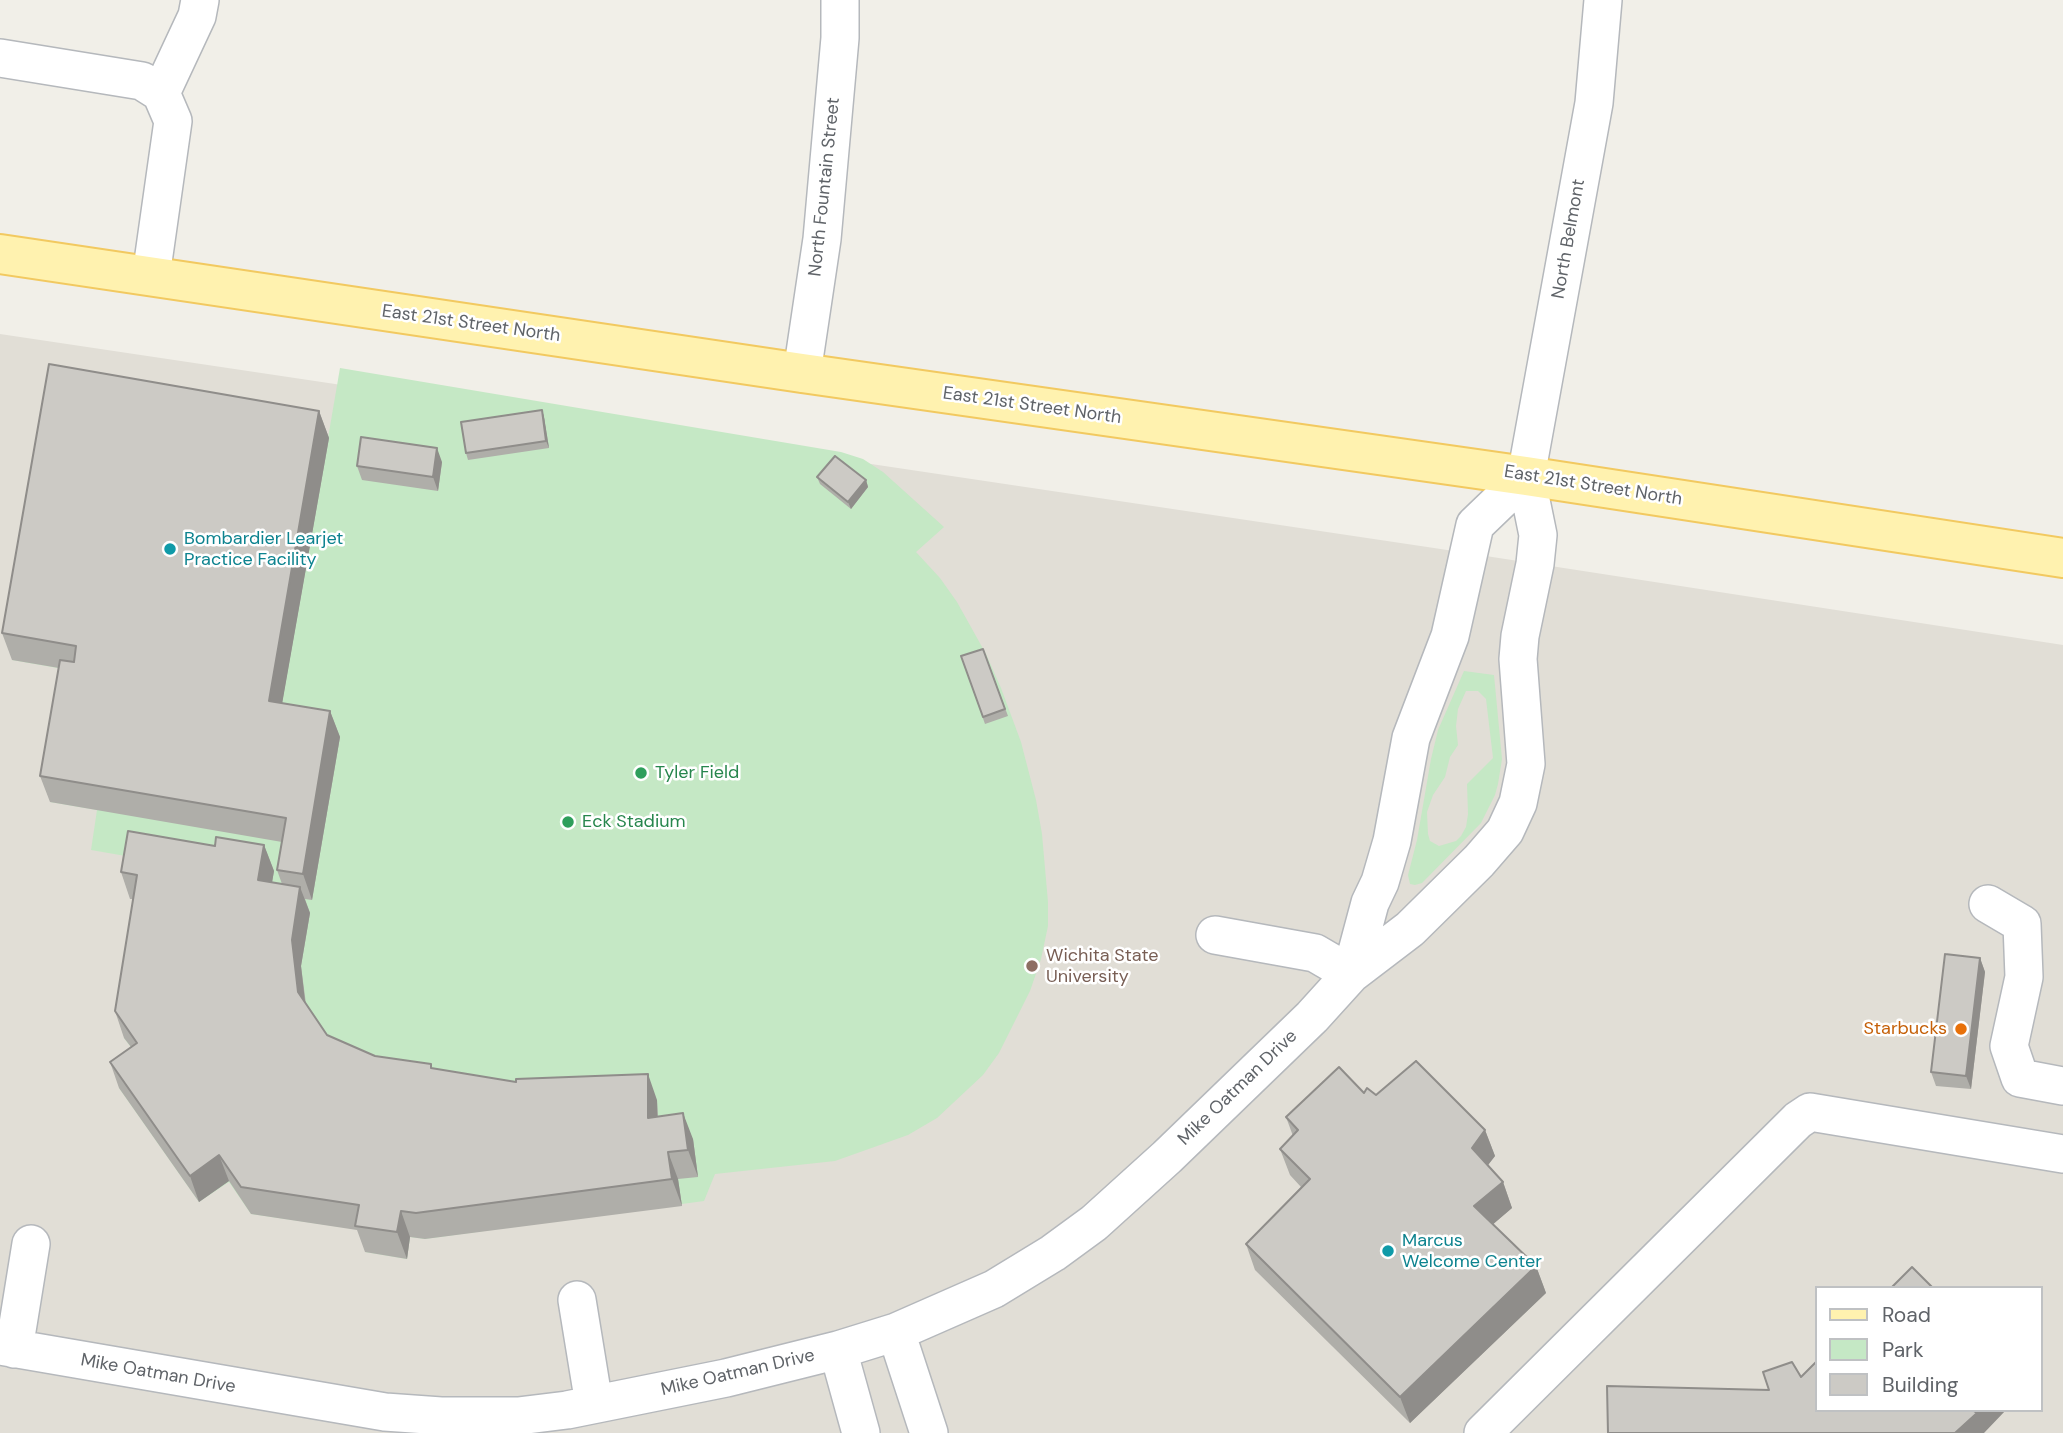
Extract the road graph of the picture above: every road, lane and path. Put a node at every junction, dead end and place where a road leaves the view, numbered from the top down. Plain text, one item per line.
1 (200, 0) edge
2 (840, 0) edge
3 (1602, 0) edge
4 (0, 58) edge
5 (161, 93) junction
6 (0, 254) edge
7 (151, 276) junction
8 (802, 373) junction
9 (1526, 476) junction
10 (2063, 558) edge
11 (1988, 904) dead end
12 (1215, 934) dead end
13 (1351, 974) junction
14 (2063, 1086) edge
15 (2063, 1154) edge
16 (31, 1244) dead end
17 (577, 1300) dead end
18 (896, 1332) junction
19 (7, 1347) edge
20 (838, 1350) junction
21 (594, 1404) junction
22 (861, 1433) edge
23 (929, 1433) edge
24 (1483, 1433) edge

1 - 5 street
2 - 8 street, North Fountain Street
3 - 9 street, North Belmont
4 - 5 street
5 - 7 street
6 - 7 main road, East 21st Street North
7 - 8 main road, East 21st Street North
8 - 9 main road, East 21st Street North
9 - 10 main road, East 21st Street North
9 - 13 street, Mike Oatman Drive
9 - 13 street, Mike Oatman Drive
11 - 14 street
12 - 13 street
13 - 18 street, Mike Oatman Drive
15 - 24 street
16 - 19 street
17 - 21 street
18 - 20 street, Mike Oatman Drive
18 - 23 street
19 - 21 street, Mike Oatman Drive
20 - 21 street, Mike Oatman Drive
20 - 22 street

